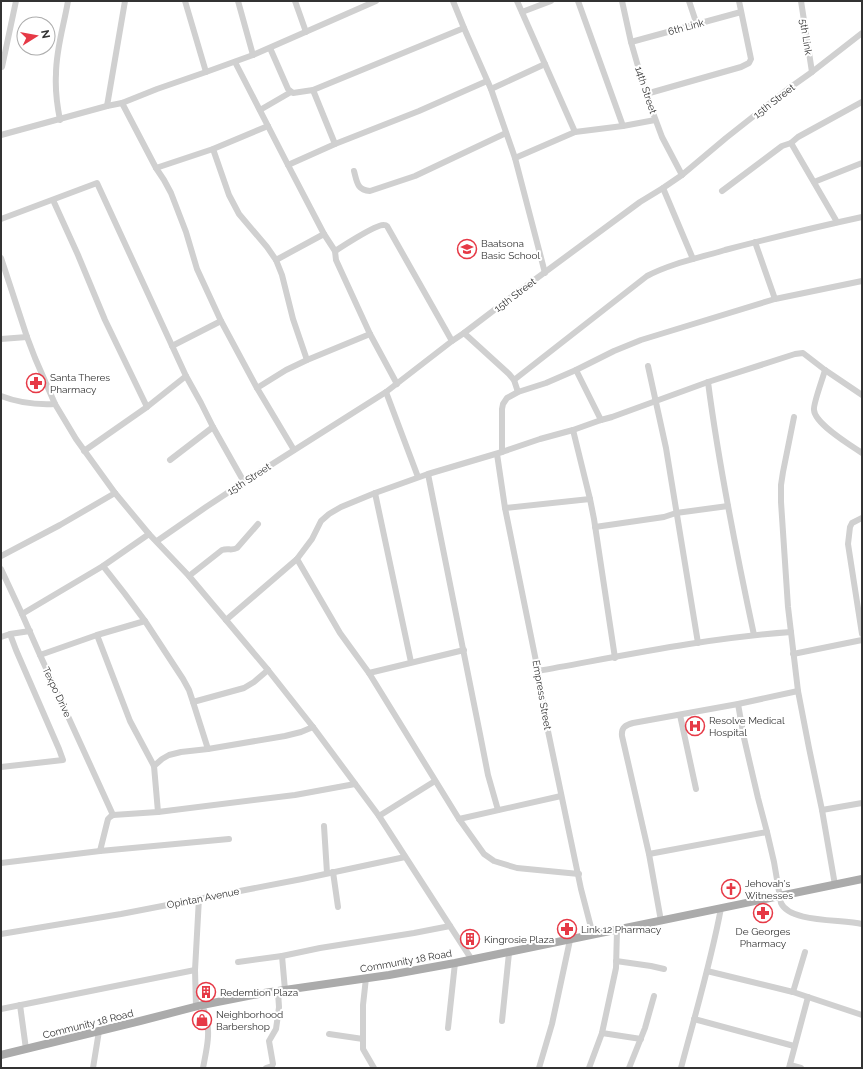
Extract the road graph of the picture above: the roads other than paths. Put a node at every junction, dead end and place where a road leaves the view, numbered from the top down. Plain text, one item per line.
1 (16, 1) edge
2 (68, 1) edge
3 (126, 1) edge
4 (185, 1) edge
5 (238, 1) edge
6 (294, 1) edge
7 (376, 1) edge
8 (453, 1) edge
9 (518, 1) edge
10 (551, 1) edge
11 (578, 1) edge
12 (622, 1) edge
13 (689, 1) edge
14 (739, 1) edge
15 (801, 1) edge
16 (522, 12) junction
17 (741, 12) junction
18 (697, 25) junction
19 (464, 28) junction
20 (306, 32) junction
21 (862, 33) edge
22 (631, 42) junction
23 (270, 48) junction
24 (254, 55) junction
25 (236, 62) junction
26 (545, 64) junction
27 (2, 67) dead end
28 (206, 72) junction
29 (812, 72) junction
30 (487, 81) junction
31 (491, 89) junction
32 (313, 90) junction
33 (291, 92) junction
34 (646, 94) junction
35 (862, 102) edge
36 (122, 103) junction
37 (107, 106) junction
38 (260, 110) junction
39 (60, 120) junction
40 (655, 120) junction
41 (268, 126) junction
42 (623, 126) junction
43 (575, 132) junction
44 (506, 133) junction
45 (1, 135) edge
46 (791, 143) junction
47 (335, 144) junction
48 (213, 149) junction
49 (515, 158) junction
50 (862, 163) edge
51 (288, 165) junction
52 (156, 168) junction
53 (354, 171) dead end
54 (682, 175) junction
55 (814, 182) junction
56 (664, 188) junction
57 (722, 191) dead end
58 (53, 200) junction
59 (862, 217) edge
60 (1, 219) edge
61 (837, 222) junction
62 (324, 234) junction
63 (755, 242) junction
64 (335, 251) junction
65 (1, 258) edge
66 (693, 259) junction
67 (276, 260) junction
68 (3, 273) edge
69 (545, 273) junction
70 (862, 281) edge
71 (775, 299) junction
72 (221, 321) junction
73 (464, 333) junction
74 (370, 334) junction
75 (26, 337) junction
76 (1, 338) edge
77 (452, 341) junction
78 (172, 346) junction
79 (307, 360) junction
80 (648, 366) dead end
81 (576, 370) junction
82 (825, 370) junction
83 (186, 376) junction
84 (514, 380) junction
85 (708, 382) junction
86 (397, 384) junction
87 (257, 388) junction
88 (386, 392) junction
89 (518, 392) junction
90 (862, 395) edge
91 (1, 396) edge
92 (656, 401) junction
93 (56, 404) junction
94 (146, 407) junction
95 (794, 417) dead end
96 (601, 420) junction
97 (213, 427) junction
98 (573, 430) junction
99 (294, 450) junction
100 (84, 451) junction
101 (499, 453) junction
102 (862, 453) edge
103 (170, 460) dead end
104 (428, 474) junction
105 (418, 477) junction
106 (244, 482) junction
107 (374, 493) junction
108 (115, 494) junction
109 (590, 499) junction
110 (728, 506) junction
111 (505, 508) junction
112 (676, 513) junction
113 (862, 518) edge
114 (258, 524) dead end
115 (595, 527) junction
116 (149, 534) junction
117 (157, 542) junction
118 (1, 556) edge
119 (296, 559) junction
120 (103, 566) junction
121 (1, 569) edge
122 (189, 576) junction
123 (22, 614) junction
124 (226, 620) junction
125 (145, 621) junction
126 (30, 631) junction
127 (791, 632) junction
128 (10, 634) junction
129 (862, 634) edge
130 (754, 635) junction
131 (97, 636) junction
132 (1, 637) edge
133 (862, 640) edge
134 (698, 643) junction
135 (464, 650) junction
136 (793, 654) junction
137 (40, 655) junction
138 (615, 658) junction
139 (411, 662) junction
140 (268, 670) junction
141 (538, 672) junction
142 (369, 673) junction
143 (798, 691) junction
144 (193, 702) junction
145 (738, 704) junction
146 (680, 715) junction
147 (313, 727) junction
148 (208, 749) junction
149 (154, 766) junction
150 (1, 767) edge
151 (435, 781) junction
152 (355, 784) junction
153 (696, 789) dead end
154 (561, 796) junction
155 (862, 803) edge
156 (498, 810) junction
157 (822, 810) junction
158 (158, 812) junction
159 (113, 815) junction
160 (379, 816) junction
161 (459, 819) junction
162 (324, 826) dead end
163 (767, 832) junction
164 (229, 839) dead end
165 (100, 851) junction
166 (649, 854) junction
167 (405, 857) junction
168 (1, 863) edge
169 (330, 873) junction
170 (579, 874) junction
171 (862, 879) edge
172 (835, 885) junction
173 (780, 896) junction
174 (199, 898) junction
175 (338, 907) dead end
176 (721, 908) junction
177 (661, 921) junction
178 (862, 924) edge
179 (450, 926) junction
180 (616, 930) junction
181 (1, 934) edge
182 (593, 935) junction
183 (570, 940) junction
184 (805, 952) dead end
185 (509, 953) junction
186 (282, 956) junction
187 (472, 960) junction
188 (616, 960) junction
189 (238, 962) dead end
190 (455, 963) junction
191 (664, 969) dead end
192 (196, 970) junction
193 (707, 971) junction
194 (366, 978) junction
195 (282, 991) junction
196 (794, 992) junction
197 (654, 996) dead end
198 (808, 997) junction
199 (20, 1005) junction
200 (199, 1006) junction
201 (1, 1009) edge
202 (862, 1015) edge
203 (694, 1019) junction
204 (502, 1021) dead end
205 (448, 1028) dead end
206 (99, 1031) junction
207 (602, 1033) junction
208 (329, 1034) dead end
209 (363, 1039) junction
210 (641, 1039) junction
211 (794, 1046) junction
212 (26, 1049) junction
213 (1, 1055) edge
214 (790, 1066) edge
215 (93, 1068) edge
216 (203, 1068) edge
217 (266, 1068) edge
218 (374, 1068) edge
219 (539, 1068) edge
220 (589, 1068) edge
221 (630, 1068) edge
222 (681, 1068) edge
223 (800, 1068) edge

1 - 27 street
2 - 39 street
3 - 37 street
4 - 28 street
5 - 24 street
6 - 20 street
7 - 20 street
8 - 19 street
9 - 16 street
10 - 16 street
11 - 42 street
12 - 22 street, 14th Street
13 - 18 street
14 - 17 street
15 - 29 street, 5th Link
16 - 26 street
17 - 18 street, 6th Link
17 - 34 street
18 - 22 street, 6th Link
19 - 30 street
19 - 32 street
20 - 23 street
21 - 29 street, 15th Street
22 - 34 street, 14th Street
23 - 24 street
23 - 33 street
24 - 25 street
25 - 28 street
25 - 38 street
26 - 31 street
26 - 43 street
28 - 36 street
29 - 54 street, 15th Street
30 - 31 street
30 - 47 street
31 - 44 street
32 - 33 street
32 - 47 street
33 - 38 street
34 - 40 street, 14th Street
35 - 46 street
36 - 37 street
36 - 52 street
37 - 39 street
38 - 41 street
39 - 45 street
40 - 42 street
40 - 54 street, 14th Street
41 - 48 street
41 - 51 street
42 - 43 street
43 - 49 street
44 - 49 street
44 - 53 street
46 - 55 street
46 - 57 street
47 - 51 street
48 - 52 street
48 - 67 street
49 - 69 street
50 - 55 street
51 - 62 street
52 - 72 street
54 - 56 street, 15th Street
55 - 61 street
56 - 66 street
56 - 69 street, 15th Street
58 - 60 street
58 - 78 street
58 - 94 street
59 - 61 street
61 - 63 street
62 - 64 street
62 - 67 street
63 - 66 street
63 - 71 street
64 - 74 street
64 - 77 street
65 - 68 street
66 - 84 street
67 - 79 street
68 - 75 street
69 - 73 street, 15th Street
70 - 71 street
71 - 81 street
72 - 78 street
72 - 87 street
73 - 77 street, 15th Street
73 - 84 street
74 - 79 street
74 - 86 street
75 - 76 street
75 - 93 street
77 - 86 street, 15th Street
78 - 83 street
79 - 87 street
80 - 92 street
81 - 89 street
81 - 96 street
82 - 85 street
82 - 90 street
82 - 102 street
83 - 94 street
83 - 97 street
84 - 89 street
85 - 92 street
85 - 110 street
86 - 88 street, 15th Street
87 - 99 street
88 - 99 street, 15th Street
88 - 105 street
89 - 101 street, Empress Street
91 - 93 street
92 - 96 street
92 - 112 street
93 - 100 street
94 - 100 street
95 - 127 street
96 - 98 street
97 - 103 street
97 - 106 street
98 - 101 street
98 - 109 street
99 - 106 street, 15th Street
100 - 108 street
101 - 104 street
101 - 111 street, Empress Street
104 - 105 street
104 - 135 street
105 - 107 street
106 - 117 street, 15th Street
107 - 119 street
107 - 139 street
108 - 116 street
108 - 118 street
109 - 111 street
109 - 115 street
110 - 112 street
110 - 130 street
111 - 141 street, Empress Street
112 - 115 street
112 - 134 street
113 - 129 street
114 - 122 street
115 - 138 street
116 - 117 street
116 - 120 street
117 - 122 street
119 - 124 street
119 - 142 street
120 - 123 street
120 - 125 street
121 - 123 street, Texpo Drive
122 - 124 street
123 - 126 street, Texpo Drive
124 - 140 street
125 - 131 street
125 - 144 street
126 - 128 street
126 - 137 street, Texpo Drive
127 - 130 street
127 - 136 street
128 - 132 street
128 - 150 street
130 - 134 street
131 - 137 street
131 - 149 street
133 - 136 street
134 - 138 street
135 - 139 street
135 - 156 street
136 - 143 street
137 - 159 street, Texpo Drive
138 - 141 street
139 - 142 street
140 - 144 street
140 - 147 street
141 - 154 street, Empress Street
142 - 151 street
143 - 145 street
143 - 157 street
144 - 148 street
145 - 146 street
145 - 163 street
146 - 153 street
146 - 166 street
147 - 148 street
147 - 152 street
148 - 149 street
149 - 158 street
151 - 160 street
151 - 161 street
152 - 158 street
152 - 160 street
154 - 156 street
154 - 170 street, Empress Street
155 - 157 street
156 - 161 street
157 - 172 street
158 - 159 street
159 - 165 street
160 - 167 street
161 - 170 street
162 - 169 street
163 - 166 street
163 - 173 street
164 - 165 street
165 - 168 street
166 - 177 street
167 - 169 street, Opintan Avenue
167 - 179 street
169 - 174 street, Opintan Avenue
169 - 175 street
170 - 182 street, Empress Street
171 - 172 main road, Community 18 Road
172 - 173 main road, Community 18 Road
173 - 176 main road, Community 18 Road
173 - 178 street
174 - 181 street, Opintan Avenue
174 - 192 street
176 - 177 main road, Community 18 Road
176 - 193 street
177 - 180 main road, Community 18 Road
179 - 186 street
179 - 187 street
180 - 182 main road, Community 18 Road
180 - 188 street
182 - 183 main road, Community 18 Road
183 - 185 main road, Community 18 Road
183 - 219 street
184 - 196 street
185 - 187 main road, Community 18 Road
185 - 204 street
186 - 189 street
186 - 195 street
187 - 190 main road, Community 18 Road
188 - 191 street
188 - 207 street
190 - 194 main road, Community 18 Road
190 - 205 street
192 - 199 street
192 - 200 street
193 - 196 street
193 - 203 street
194 - 195 main road, Community 18 Road
194 - 209 street
195 - 200 main road, Community 18 Road
195 - 217 street
196 - 198 street
197 - 210 street
198 - 202 street
198 - 211 street
199 - 201 street
199 - 212 street
200 - 206 main road, Community 18 Road
200 - 216 street
203 - 211 street
203 - 222 street
206 - 212 main road, Community 18 Road
206 - 215 street
207 - 210 street
207 - 220 street
208 - 209 street
209 - 218 street
210 - 221 street
211 - 214 street
212 - 213 main road, Community 18 Road
214 - 223 street

